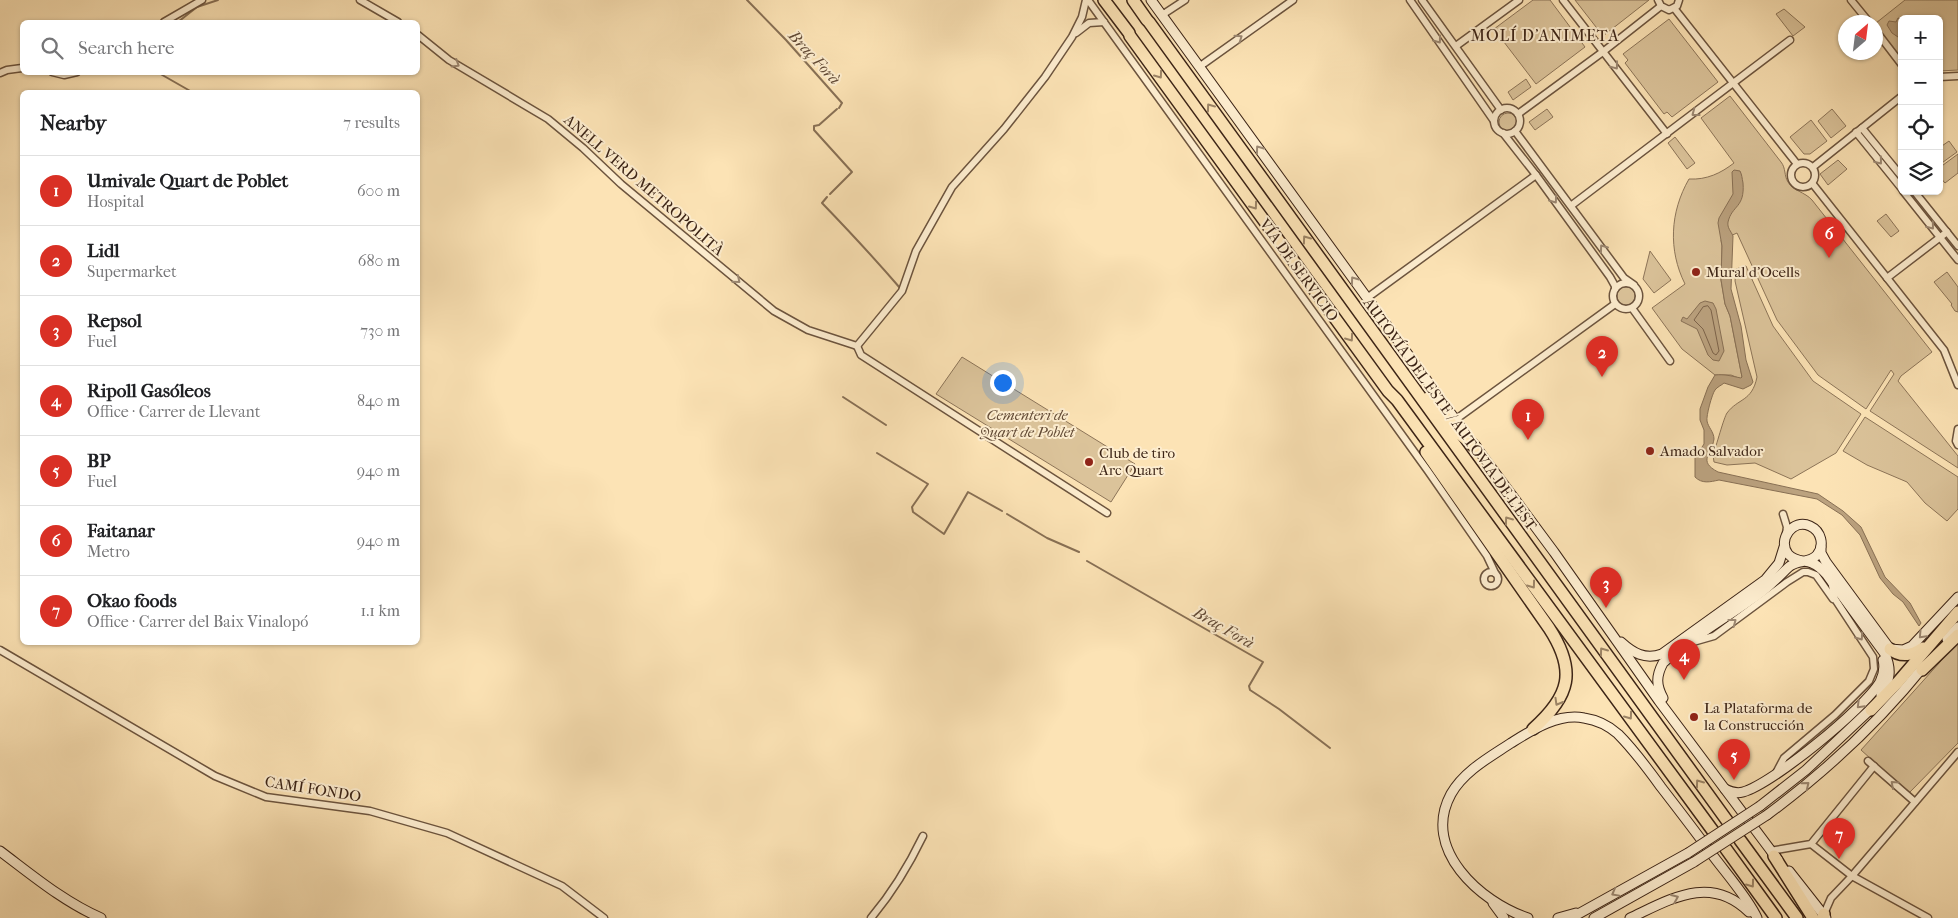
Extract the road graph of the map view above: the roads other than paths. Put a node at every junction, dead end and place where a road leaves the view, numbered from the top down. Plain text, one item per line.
1 (202, 0) edge
2 (360, 0) edge
3 (1087, 0) edge
4 (1104, 0) edge
5 (1133, 0) edge
6 (1151, 0) edge
7 (1185, 0) edge
8 (1293, 0) edge
9 (1410, 0) edge
10 (1422, 0) edge
11 (1519, 0) edge
12 (1563, 0) edge
13 (1679, 0) edge
14 (1851, 0) edge
15 (1285, 2) edge
16 (1660, 3) edge
17 (1674, 8) junction
18 (1162, 15) junction
19 (1863, 15) edge
20 (167, 20) edge
21 (395, 20) edge
22 (1104, 22) junction
23 (420, 37) edge
24 (1072, 37) junction
25 (1790, 40) dead end
26 (1883, 40) edge
27 (1456, 46) junction
28 (1604, 51) junction
29 (1898, 60) edge
30 (1199, 67) junction
31 (20, 68) edge
32 (0, 73) edge
33 (1958, 76) edge
34 (1943, 77) edge
35 (1733, 83) junction
36 (1898, 99) edge
37 (1501, 110) junction
38 (1518, 114) junction
39 (1494, 121) junction
40 (1859, 130) junction
41 (1515, 131) junction
42 (1502, 133) junction
43 (1667, 134) junction
44 (1797, 164) junction
45 (1812, 167) junction
46 (1898, 172) edge
47 (1536, 175) junction
48 (1812, 183) junction
49 (1898, 184) edge
50 (1906, 195) edge
51 (1917, 195) edge
52 (1572, 205) junction
53 (1947, 232) junction
54 (1941, 238) junction
55 (1958, 246) edge
56 (1958, 260) edge
57 (1887, 278) junction
58 (1634, 285) junction
59 (1614, 290) junction
60 (1367, 298) junction
61 (1615, 304) junction
62 (1632, 308) junction
63 (1365, 321) junction
64 (857, 346) junction
65 (1670, 361) dead end
66 (1958, 385) edge
67 (1388, 391) junction
68 (1456, 420) junction
69 (1958, 430) edge
70 (1958, 445) edge
71 (1475, 447) junction
72 (1107, 513) dead end
73 (1800, 524) junction
74 (1785, 539) junction
75 (1821, 547) junction
76 (1804, 562) junction
77 (1492, 573) dead end
78 (1830, 579) junction
79 (1958, 596) edge
80 (1953, 610) edge
81 (1841, 611) junction
82 (1958, 627) edge
83 (1869, 633) junction
84 (1958, 635) edge
85 (1615, 637) junction
86 (1934, 639) junction
87 (1690, 643) junction
88 (1890, 649) junction
89 (0, 650) edge
90 (1922, 670) junction
91 (1668, 710) junction
92 (1871, 710) junction
93 (1533, 729) junction
94 (1958, 752) edge
95 (1868, 761) dead end
96 (1874, 766) junction
97 (1775, 774) junction
98 (1725, 789) junction
99 (1914, 802) junction
100 (1728, 822) dead end
101 (1713, 831) dead end
102 (923, 836) dead end
103 (1740, 840) dead end
104 (1811, 844) junction
105 (1726, 849) dead end
106 (0, 851) edge
107 (1772, 854) junction
108 (1852, 876) junction
109 (1490, 898) junction
110 (1581, 912) junction
111 (1824, 916) edge
112 (101, 918) edge
113 (604, 918) edge
114 (871, 918) edge
115 (1504, 918) edge
116 (1528, 918) edge
117 (1558, 918) edge
118 (1571, 918) edge
119 (1594, 918) edge
120 (1630, 918) edge
121 (1756, 918) edge
122 (1776, 918) edge
123 (1797, 918) edge
124 (1813, 918) edge
125 (1928, 918) edge

1 - 20 street
2 - 21 street
3 - 22 street, VÍA DE SERVICIO
3 - 24 street
4 -> 67 highway
63 -> 5 highway, AUTOVÍA DEL ESTE / AUTOVIA DE L'EST
6 - 18 street
7 - 18 street
8 - 15 street
9 -> 39 street
10 - 27 street
11 - 27 street
12 - 28 street
13 - 17 street
14 - 19 street
30 -> 15 street
16 - 17 street
16 - 28 street
17 - 35 street
18 - 30 street
22 - 24 street
22 - 77 street, VÍA DE SERVICIO
23 -> 64 street, ANELL VERD METROPOLITÀ
24 - 64 street
25 - 35 street
26 - 29 street
27 - 37 street
28 - 38 street
28 -> 43 street
60 -> 30 street
31 - 32 street
33 - 34 street
35 -> 43 street
35 - 44 street
36 - 40 street
37 - 38 street
37 - 39 street
38 - 41 street
39 - 42 street
40 - 45 street
40 - 46 street
40 -> 49 street
41 - 42 street
41 - 52 street
42 - 47 street
43 - 52 street
44 - 45 street
44 - 48 street
45 - 48 street
47 -> 59 street
47 - 60 street
48 - 57 street
50 -> 54 street
51 - 53 street
58 -> 52 street
53 - 54 street
53 - 55 street
54 - 56 street
54 - 57 street
57 - 66 street
58 - 59 street
58 - 62 street
59 - 61 street
60 - 68 street
61 - 62 street
61 - 68 street
62 - 65 street
63 - 71 highway
100 -> 63 highway, AUTOVÍA DEL ESTE / AUTOVIA DE L'EST
64 - 72 street
67 -> 93 highway
67 -> 101 highway
68 - 71 street
69 - 70 street
71 - 85 street
73 - 74 street
73 - 74 street
73 - 75 street
74 - 76 street
74 - 85 street
75 - 76 street
75 - 88 street
76 - 78 street
76 - 87 street
78 - 81 street
78 - 83 street
79 - 80 street
80 - 86 highway
80 -> 88 street
87 -> 81 street
81 -> 97 street
82 - 90 street
83 - 92 street
83 -> 97 street
84 - 90 highway
85 - 91 street
86 - 88 highway
86 - 92 highway
87 - 91 street
89 - 113 street, CAMÍ FONDO
119 -> 90 street, bridge
91 - 98 street
92 -> 110 street, bridge
93 - 109 street
93 - 121 street
94 - 99 street
95 - 96 street
99 -> 96 street
96 - 104 street
97 - 98 street
98 - 107 street
99 - 108 street
102 - 114 street
103 - 123 highway
104 - 107 street
104 - 108 street
105 -> 122 highway
106 - 112 street
107 - 111 street
107 - 124 highway
108 - 111 street
108 - 125 street
109 - 115 street
109 - 116 street
110 - 117 street
110 - 118 street
120 -> 121 street

